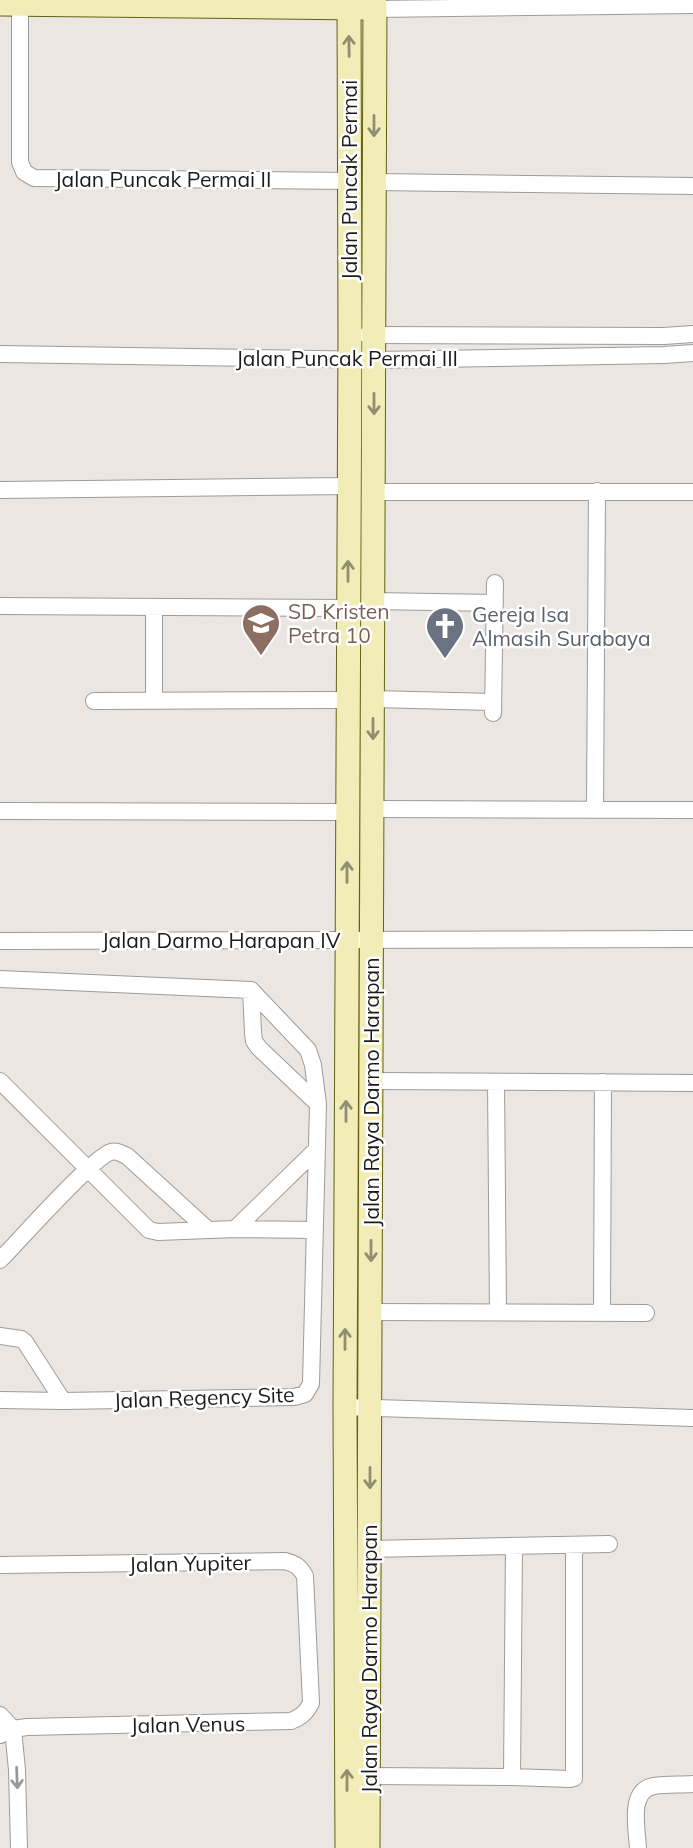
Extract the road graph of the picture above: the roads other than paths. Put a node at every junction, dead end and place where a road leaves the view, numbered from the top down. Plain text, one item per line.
1 (14, 3) edge
2 (348, 4) edge
3 (375, 4) edge
4 (693, 5) edge
5 (350, 181) junction
6 (374, 182) junction
7 (693, 186) edge
8 (693, 334) edge
9 (375, 335) junction
10 (350, 336) junction
11 (693, 353) edge
12 (0, 354) edge
13 (344, 359) junction
14 (375, 359) junction
15 (349, 486) junction
16 (0, 490) edge
17 (597, 491) junction
18 (374, 492) junction
19 (693, 492) edge
20 (495, 583) dead end
21 (374, 601) junction
22 (495, 603) junction
23 (0, 606) edge
24 (153, 607) junction
25 (348, 608) junction
26 (373, 699) junction
27 (348, 700) junction
28 (94, 701) dead end
29 (154, 701) junction
30 (373, 809) junction
31 (595, 810) junction
32 (693, 810) edge
33 (0, 811) edge
34 (347, 812) junction
35 (693, 939) edge
36 (347, 940) junction
37 (372, 940) junction
38 (0, 941) edge
39 (0, 979) edge
40 (251, 990) junction
41 (0, 1081) edge
42 (372, 1081) junction
43 (496, 1082) junction
44 (603, 1082) junction
45 (693, 1083) edge
46 (318, 1104) junction
47 (316, 1150) junction
48 (88, 1169) junction
49 (235, 1229) junction
50 (208, 1230) junction
51 (315, 1230) junction
52 (0, 1260) edge
53 (371, 1312) junction
54 (498, 1312) junction
55 (602, 1313) junction
56 (646, 1313) dead end
57 (0, 1336) edge
58 (0, 1400) edge
59 (63, 1401) junction
60 (345, 1407) junction
61 (370, 1407) junction
62 (693, 1418) edge
63 (609, 1544) dead end
64 (575, 1545) junction
65 (514, 1546) junction
66 (370, 1549) junction
67 (0, 1565) edge
68 (309, 1645) joint
69 (0, 1715) edge
70 (6, 1732) edge
71 (369, 1776) junction
72 (512, 1777) junction
73 (693, 1784) edge
74 (19, 1848) edge
75 (347, 1848) edge
76 (368, 1848) edge
77 (638, 1848) edge

1 - 2 street
1 - 5 street, Jalan Puncak Permai II
2 - 3 street
5 -> 2 street, Jalan Puncak Permai
3 - 4 street
3 -> 6 street, Jalan Puncak Permai
5 - 10 street, Jalan Puncak Permai
6 - 7 street
6 - 9 street, Jalan Puncak Permai
8 - 9 street, Jalan Puncak Permai III
9 - 10 street, Jalan Puncak Permai III
9 - 14 street, Jalan Raya Darmo Harapan
10 - 13 street, Jalan Puncak Permai
11 - 14 street, Jalan Puncak Permai III
12 - 13 street, Jalan Puncak Permai III
13 - 14 street, Jalan Puncak Permai III
13 - 15 street, Jalan Raya Darmo Harapan
14 -> 18 street, Jalan Raya Darmo Harapan
15 - 16 street
25 -> 15 street, Jalan Raya Darmo Harapan
17 - 18 street
17 - 19 street
17 - 31 street
18 - 21 street, Jalan Raya Darmo Harapan
20 - 22 street
21 - 22 street
21 - 26 street, Jalan Raya Darmo Harapan
22 - 26 street
23 - 24 street
24 - 25 street
24 - 29 street
25 - 27 street, Jalan Raya Darmo Harapan
26 -> 30 street, Jalan Raya Darmo Harapan
27 - 29 street
27 - 34 street, Jalan Raya Darmo Harapan
28 - 29 street
30 - 31 street
30 - 37 street, Jalan Raya Darmo Harapan
31 - 32 street
33 - 34 street
36 -> 34 street, Jalan Raya Darmo Harapan
35 - 37 street, Jalan Darmo Harapan IV
36 - 37 street, Jalan Darmo Harapan IV
36 - 38 street, Jalan Darmo Harapan IV
60 -> 36 street, Jalan Raya Darmo Harapan
37 - 42 street, Jalan Raya Darmo Harapan
39 - 40 street
40 - 46 street, Jalan Regency Site
40 - 46 street
41 - 48 street
42 - 43 street
42 -> 53 street, Jalan Raya Darmo Harapan
43 - 44 street
43 - 54 street
44 - 45 street
44 - 55 street
46 - 47 street, Jalan Regency Site
47 - 49 street
47 - 51 street, Jalan Regency Site
48 - 50 street
48 - 50 street
48 - 52 street
49 - 50 street
49 - 51 street
51 - 59 street, Jalan Regency Site
53 - 54 street
53 - 61 street, Jalan Raya Darmo Harapan
54 - 55 street
55 - 56 street
57 - 59 street
58 - 59 street, Jalan Regency Site
60 - 61 street
75 -> 60 street, Jalan Raya Darmo Harapan
61 - 62 street
61 -> 66 street, Jalan Raya Darmo Harapan
63 - 64 street
64 - 65 street
64 - 72 street
65 - 66 street
65 - 72 street
66 - 71 street, Jalan Raya Darmo Harapan
67 - 68 street, Jalan Yupiter
68 - 70 street, Jalan Venus
69 - 70 street
70 -> 74 street
71 - 72 street
71 - 76 street, Jalan Raya Darmo Harapan
73 - 77 street

